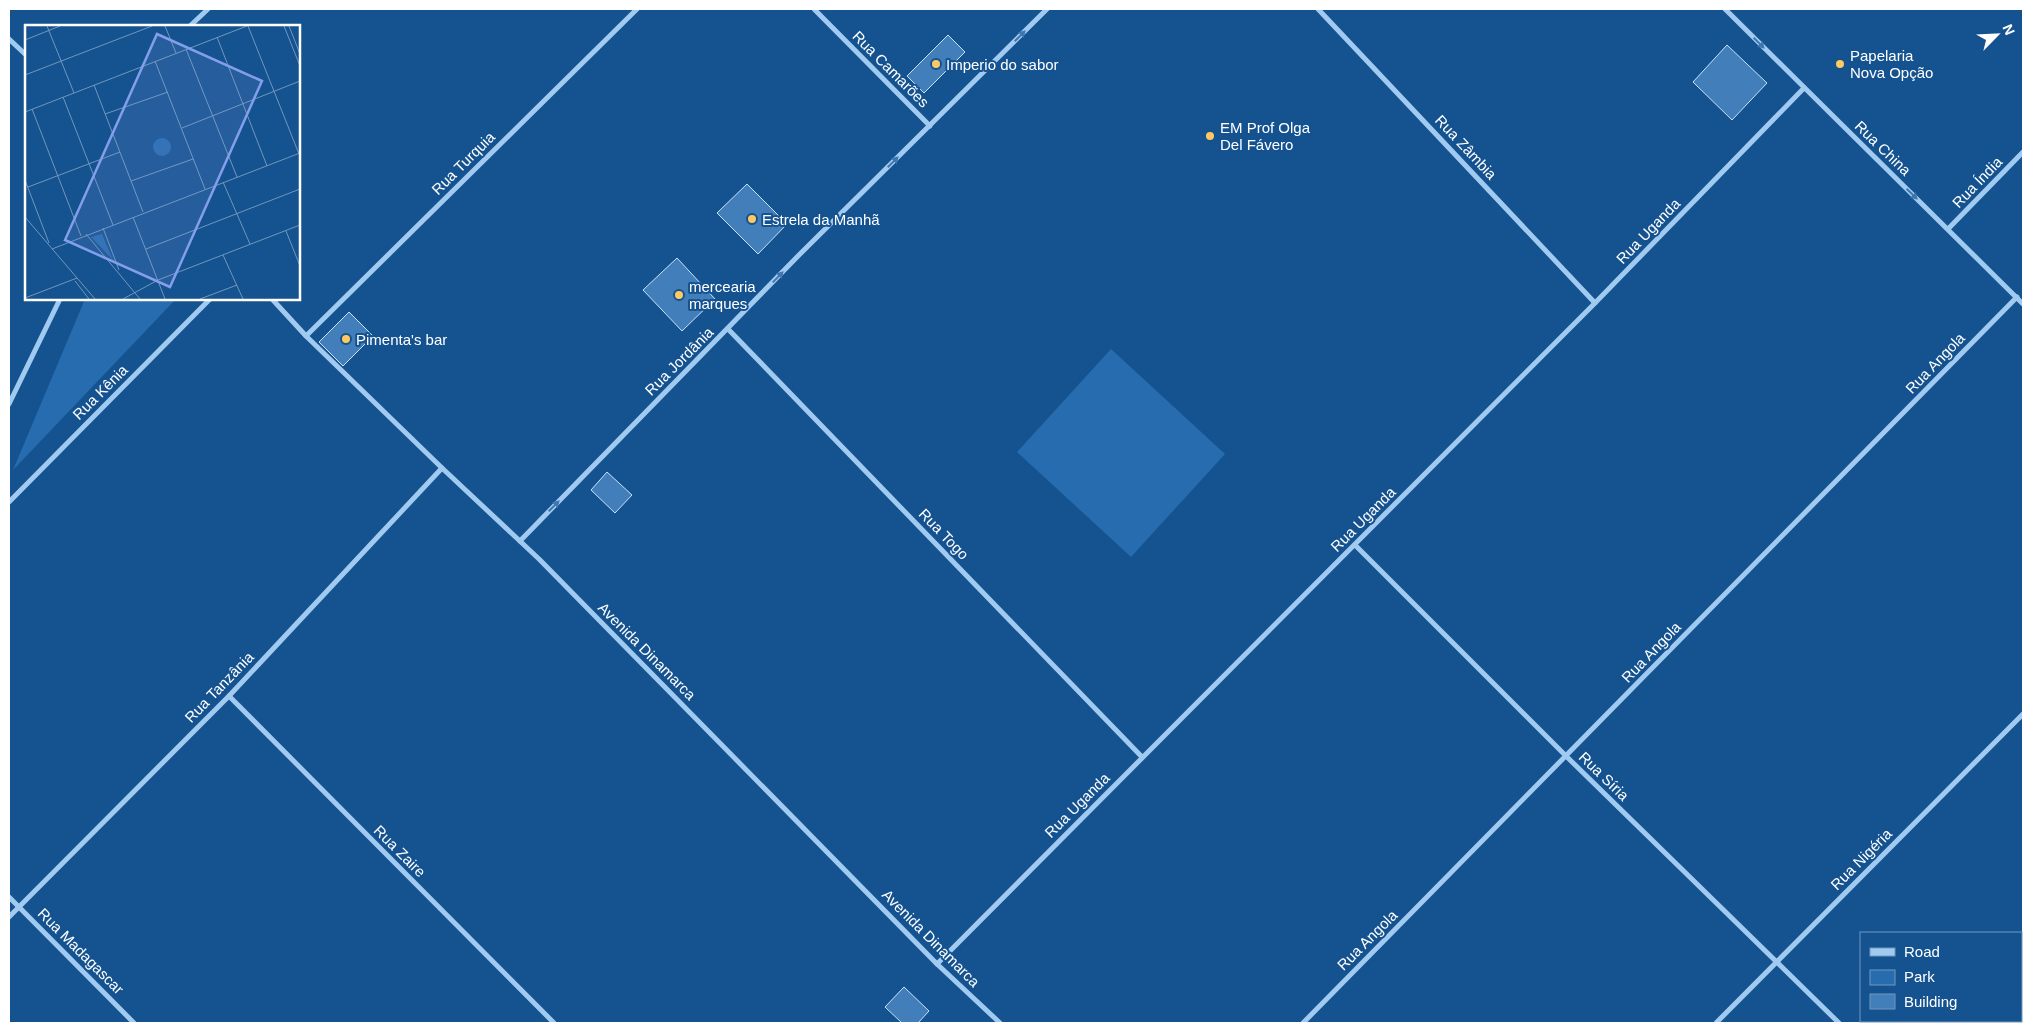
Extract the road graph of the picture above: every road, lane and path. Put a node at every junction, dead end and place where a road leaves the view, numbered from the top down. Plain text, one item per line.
1 (208, 9) edge
2 (637, 9) edge
3 (814, 9) edge
4 (1047, 9) edge
5 (1318, 9) edge
6 (1725, 9) edge
7 (191, 25) edge
8 (9, 39) edge
9 (25, 54) edge
10 (1804, 88) junction
11 (930, 126) junction
12 (2023, 152) edge
13 (1948, 229) junction
14 (2016, 297) junction
15 (60, 300) edge
16 (209, 300) edge
17 (273, 300) edge
18 (1595, 303) junction
19 (2023, 304) edge
20 (728, 329) junction
21 (306, 336) junction
22 (9, 404) edge
23 (442, 468) junction
24 (9, 502) edge
25 (520, 541) junction
26 (1355, 545) junction
27 (229, 696) junction
28 (2023, 714) edge
29 (1142, 756) junction
30 (1566, 756) junction
31 (9, 898) edge
32 (19, 907) junction
33 (9, 917) edge
34 (1776, 962) junction
35 (937, 964) junction
36 (134, 1023) edge
37 (554, 1023) edge
38 (1000, 1023) edge
39 (1303, 1023) edge
40 (1716, 1023) edge
41 (1838, 1023) edge

1 - 7 street
2 - 21 street, Rua Turquia
3 - 11 street, Rua Camarões
11 -> 4 street, Rua Jordânia
5 - 18 street, Rua Zâmbia
6 -> 10 street, Rua China
8 - 9 street
10 -> 13 street, Rua China
10 - 18 street, Rua Uganda
20 -> 11 street, Rua Jordânia
12 - 13 street, Rua Índia
13 - 14 street, Rua China
14 - 19 street, Rua China
14 - 30 street, Rua Angola
15 - 22 street
16 - 24 street, Rua Kênia
17 - 21 street, Avenida Dinamarca
18 - 26 street, Rua Uganda
25 -> 20 street, Rua Jordânia
20 - 29 street, Rua Togo
21 - 23 street, Avenida Dinamarca
23 - 25 street, Avenida Dinamarca
23 - 27 street, Rua Tanzânia
25 - 35 street, Avenida Dinamarca
26 - 29 street, Rua Uganda
26 - 30 street, Rua Síria
27 - 32 street, Rua Tanzânia
27 - 37 street, Rua Zaire
28 - 34 street, Rua Nigéria
29 - 35 street, Rua Uganda
30 - 34 street, Rua Síria
30 - 39 street, Rua Angola
31 - 32 street, Rua Madagascar
32 - 33 street, Rua Tanzânia
32 - 36 street, Rua Madagascar
34 - 40 street, Rua Nigéria
34 - 41 street, Rua Síria
35 - 38 street, Avenida Dinamarca

